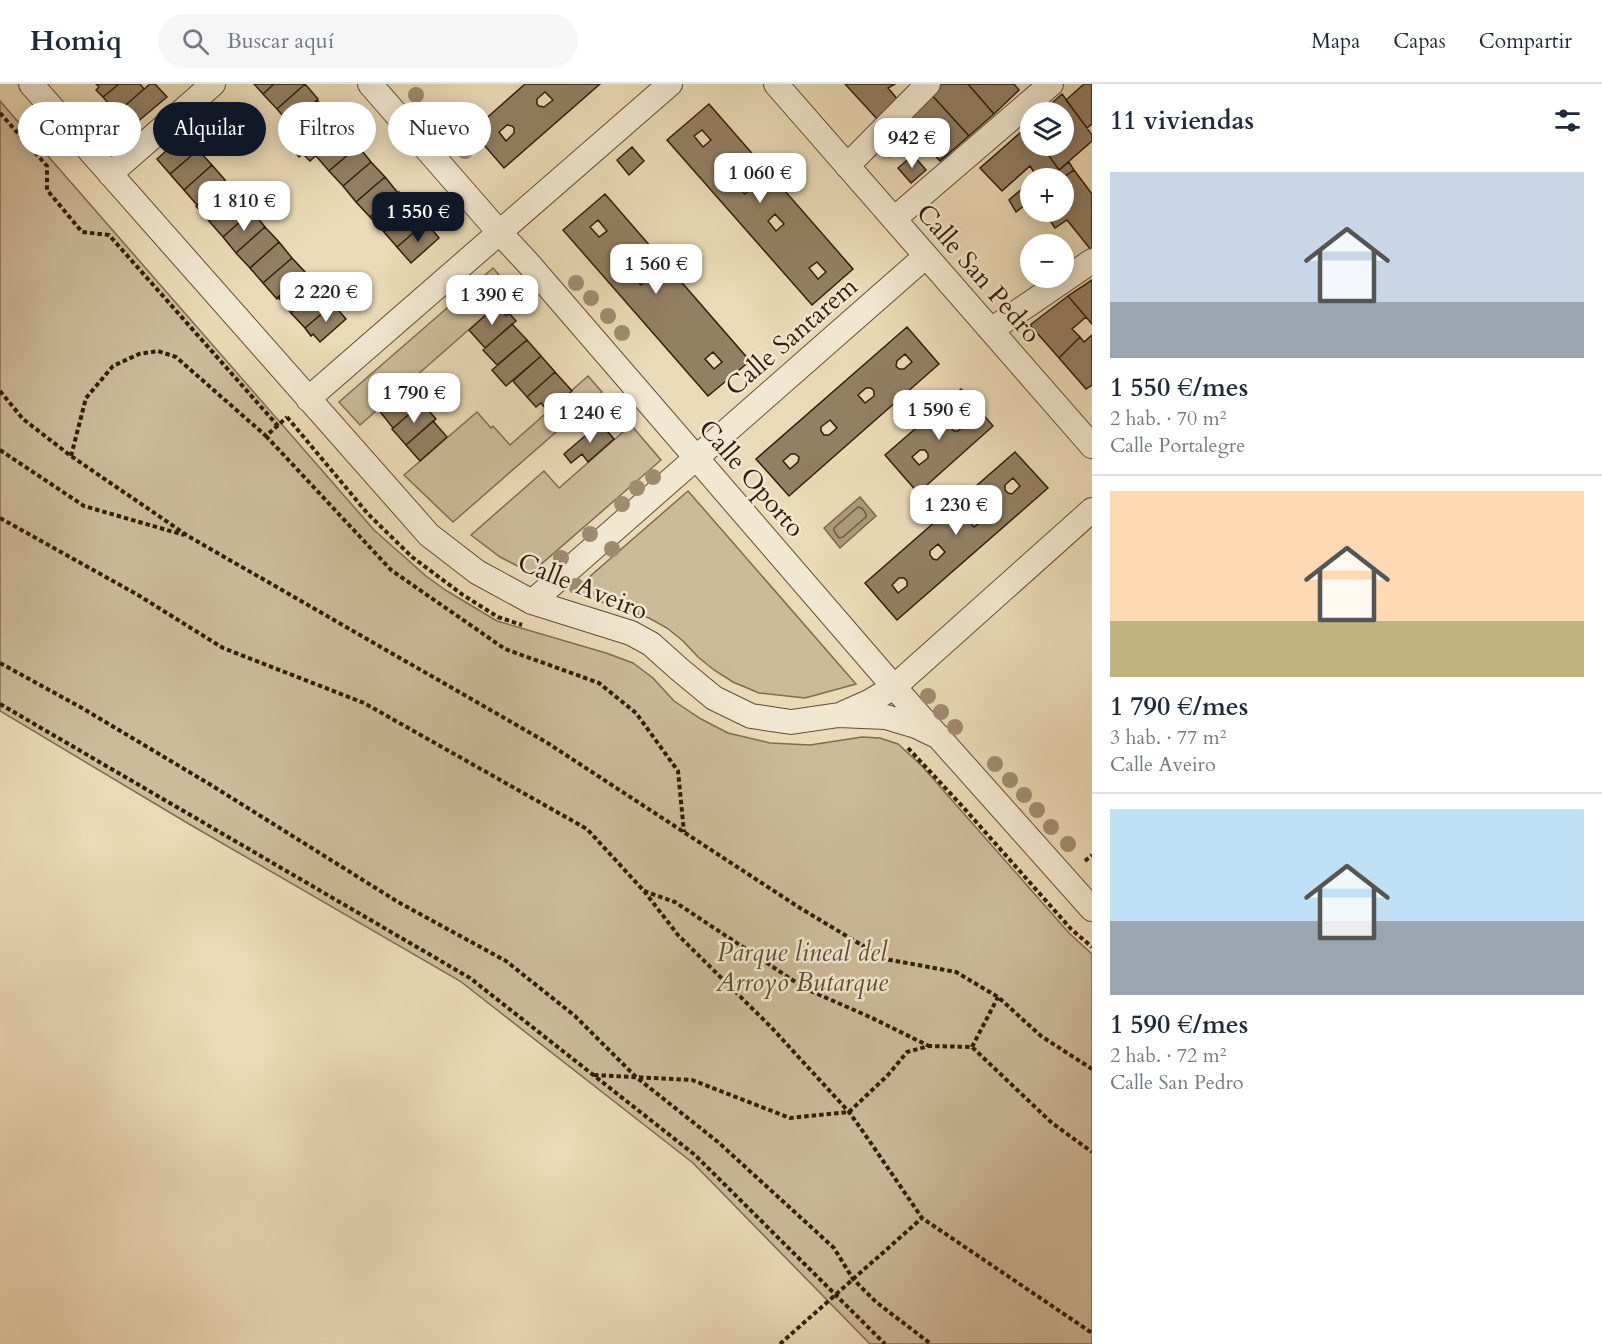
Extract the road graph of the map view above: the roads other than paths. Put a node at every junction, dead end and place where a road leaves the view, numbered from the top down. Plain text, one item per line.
1 (31, 84) edge
2 (213, 84) edge
3 (370, 84) edge
4 (670, 84) edge
5 (776, 84) edge
6 (928, 84) edge
7 (1051, 84) edge
8 (848, 166) junction
9 (110, 174) junction
10 (894, 219) junction
11 (499, 232) junction
12 (926, 256) junction
13 (1092, 261) edge
14 (991, 330) junction
15 (308, 399) junction
16 (1092, 446) edge
17 (696, 458) junction
18 (1092, 510) edge
19 (532, 602) junction
20 (894, 687) junction
21 (838, 715) junction
22 (941, 738) junction
23 (1092, 909) edge

1 - 9 street, Calle Aveiro
2 - 9 street
3 - 11 street, Calle Oporto
4 - 11 street
5 - 8 street, Calle San Pedro
6 - 8 street
7 - 10 street
8 - 10 street, Calle San Pedro
9 - 15 street, Calle Aveiro
10 - 12 street, Calle San Pedro
11 - 15 street
11 - 17 street, Calle Oporto
12 - 14 street, Calle San Pedro
12 - 17 street, Calle Santarem
13 - 14 street
14 - 16 street, Calle San Pedro
15 - 19 street, Calle Aveiro
17 - 19 street, Calle Santarem
17 - 20 street, Calle Oporto
18 - 20 street, Calle Aveiro
19 - 21 street, Calle Aveiro
20 - 21 street, Calle Aveiro
20 - 22 street, Calle Oporto
21 - 22 street, Calle Aveiro
22 - 23 street, Calle Oporto

